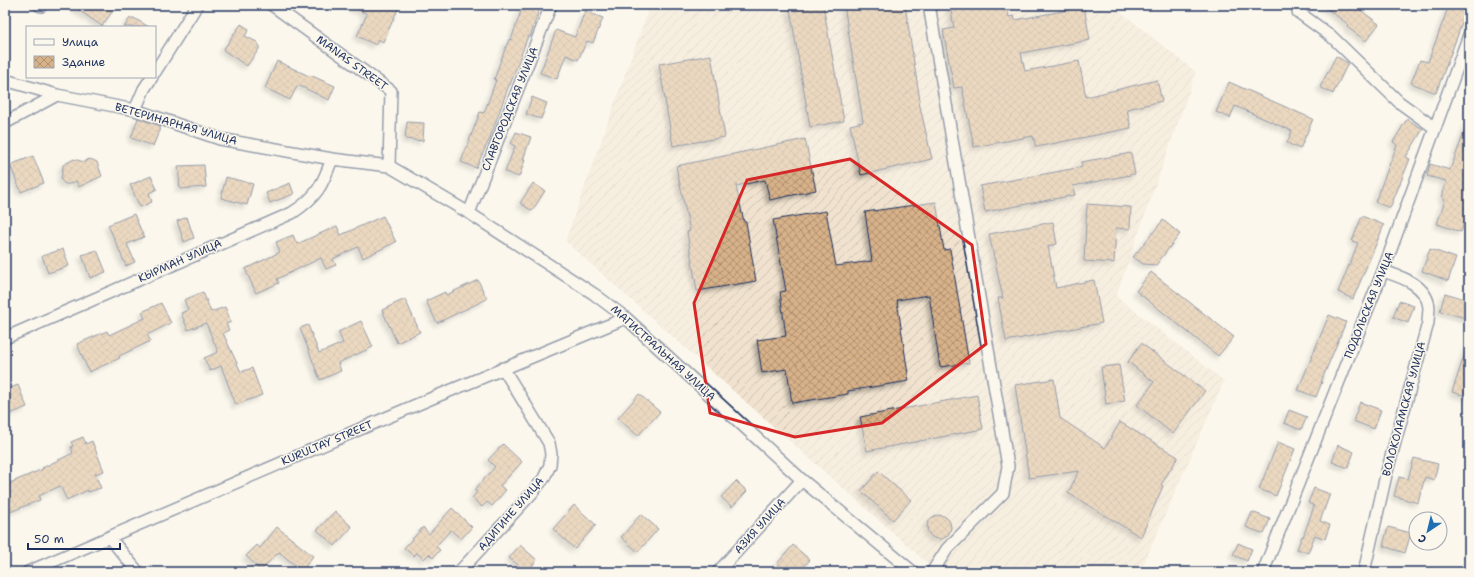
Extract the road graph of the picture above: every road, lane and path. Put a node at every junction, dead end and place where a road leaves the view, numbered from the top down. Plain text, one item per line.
1 (197, 5) edge
2 (272, 5) edge
3 (551, 5) edge
4 (929, 5) edge
5 (1298, 12) dead end
6 (1469, 35) edge
7 (156, 70) edge
8 (151, 78) edge
9 (5, 80) edge
10 (57, 95) junction
11 (135, 110) junction
12 (5, 123) edge
13 (1435, 128) junction
14 (332, 159) junction
15 (389, 166) junction
16 (469, 213) junction
17 (1383, 271) junction
18 (626, 318) junction
19 (5, 338) edge
20 (503, 368) junction
21 (802, 480) junction
22 (109, 537) junction
23 (28, 572) edge
24 (138, 572) edge
25 (459, 572) edge
26 (718, 572) edge
27 (913, 572) edge
28 (932, 572) edge
29 (1262, 572) edge
30 (1364, 572) edge

1 - 7 street
2 - 15 street, MANAS STREET
3 - 16 street, СЛАВГОРОДСКАЯ УЛИЦА
4 - 28 street
5 - 13 street
6 - 13 street, ПОДОЛЬСКАЯ УЛИЦА
8 - 11 street
9 - 10 street, ВЕТЕРИНАРНАЯ УЛИЦА
10 - 11 street, ВЕТЕРИНАРНАЯ УЛИЦА
10 - 12 street
11 - 14 street, ВЕТЕРИНАРНАЯ УЛИЦА
13 - 17 street, ПОДОЛЬСКАЯ УЛИЦА
14 - 15 street, ВЕТЕРИНАРНАЯ УЛИЦА
14 - 19 street, КЫРМАН УЛИЦА
15 - 16 street, МАГИСТРАЛЬНАЯ УЛИЦА
16 - 18 street, МАГИСТРАЛЬНАЯ УЛИЦА
17 - 29 street, ПОДОЛЬСКАЯ УЛИЦА
17 - 30 street, ВОЛОКОЛАМСКАЯ УЛИЦА
18 - 20 street, KURULTAY STREET
18 - 21 street, МАГИСТРАЛЬНАЯ УЛИЦА
20 - 22 street, KURULTAY STREET
20 - 25 street, АДИГИНЕ УЛИЦА
21 - 26 street, АЗИЯ УЛИЦА
21 - 27 street, МАГИСТРАЛЬНАЯ УЛИЦА
22 - 23 street, KURULTAY STREET
22 - 24 street

